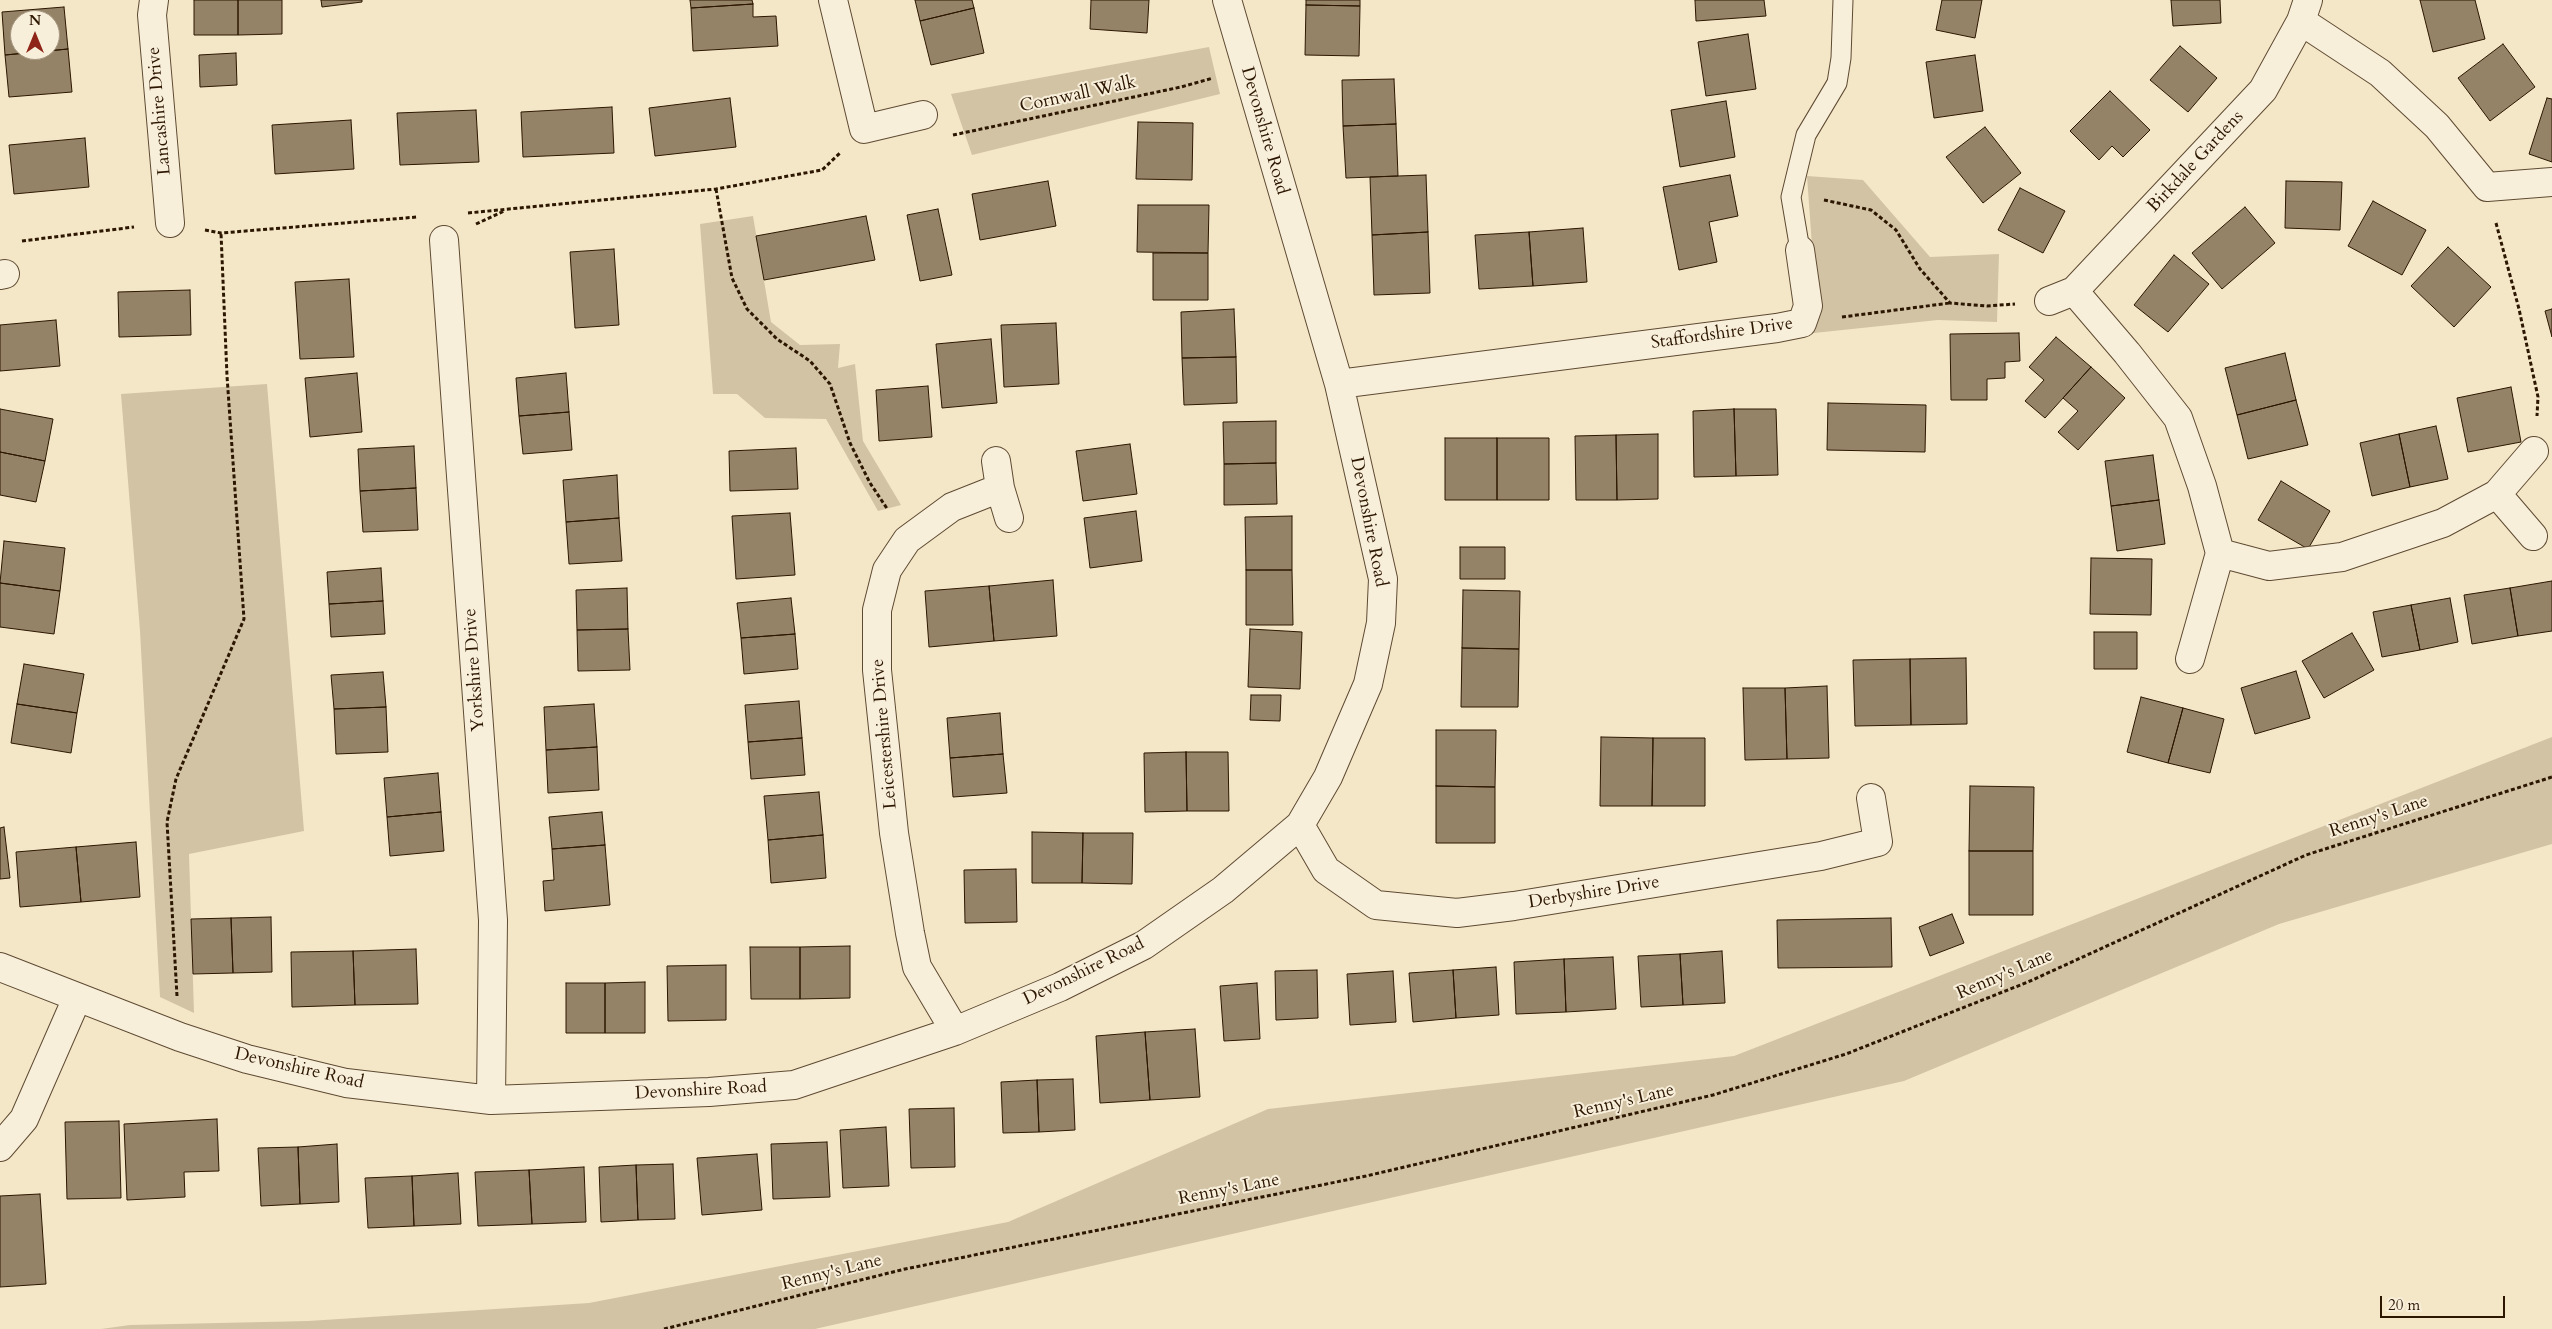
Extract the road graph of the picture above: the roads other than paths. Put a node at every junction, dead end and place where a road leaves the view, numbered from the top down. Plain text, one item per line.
1 (154, 0) edge
2 (833, 0) edge
3 (1227, 0) edge
4 (1843, 0) edge
5 (2305, 10) edge
6 (923, 115) road end
7 (2552, 182) edge
8 (170, 223) dead end
9 (444, 240) dead end
10 (1800, 250) joint
11 (2074, 292) junction
12 (2049, 301) road end
13 (1339, 384) junction
14 (2534, 451) road end
15 (996, 461) dead end
16 (1000, 488) junction
17 (2497, 494) junction
18 (1009, 518) dead end
19 (2533, 536) dead end
20 (2220, 553) junction
21 (2190, 659) dead end
22 (1872, 798) dead end
23 (1300, 824) junction
24 (0, 968) edge
25 (76, 998) junction
26 (955, 1031) junction
27 (491, 1100) junction
28 (0, 1147) edge

1 - 8 street, Lancashire Drive
2 - 6 street
3 - 13 street, Devonshire Road
4 - 10 lane, Staffordshire Drive
5 - 7 street, Birkdale Gardens
5 - 11 street, Birkdale Gardens
9 - 27 street, Yorkshire Drive
10 - 13 street, Staffordshire Drive
11 - 12 street, Birkdale Gardens
11 - 20 street
13 - 23 street, Devonshire Road
14 - 17 street
15 - 16 street
16 - 18 street
16 - 26 street, Leicestershire Drive
17 - 19 street
17 - 20 street
20 - 21 street
22 - 23 street, Derbyshire Drive
23 - 26 street, Devonshire Road
24 - 25 street, Devonshire Road
25 - 27 street, Devonshire Road
25 - 28 street
26 - 27 street, Devonshire Road

